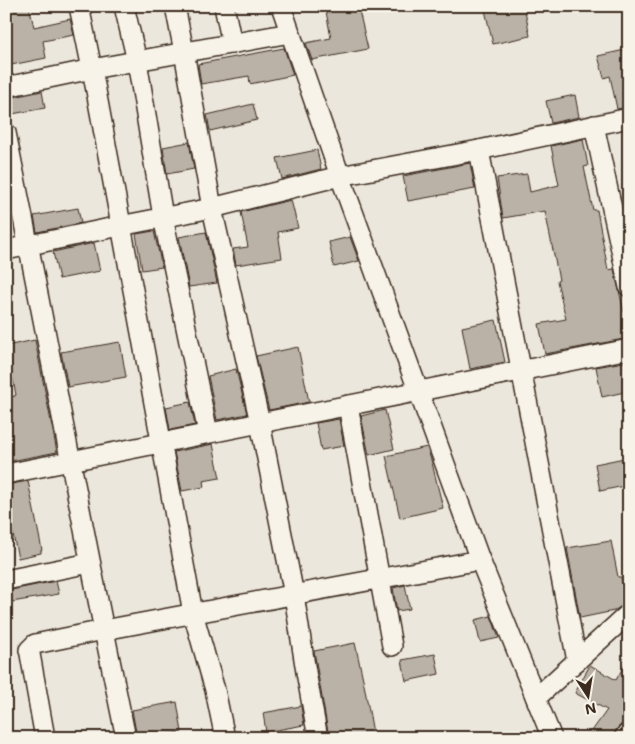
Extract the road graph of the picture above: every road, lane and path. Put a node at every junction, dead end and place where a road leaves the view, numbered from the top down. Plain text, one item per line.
1 (79, 6) edge
2 (124, 6) edge
3 (175, 6) edge
4 (224, 6) edge
5 (281, 6) edge
6 (290, 33) junction
7 (232, 44) junction
8 (184, 52) junction
9 (137, 61) junction
10 (92, 69) junction
11 (6, 87) edge
12 (629, 118) edge
13 (594, 125) junction
14 (6, 134) edge
15 (479, 150) junction
16 (340, 176) junction
17 (212, 208) junction
18 (163, 217) junction
19 (120, 226) junction
20 (29, 245) junction
21 (6, 250) edge
22 (629, 287) edge
23 (629, 348) edge
24 (521, 370) junction
25 (419, 391) junction
26 (348, 405) junction
27 (260, 423) junction
28 (208, 433) junction
29 (161, 443) junction
30 (72, 462) junction
31 (6, 474) edge
32 (480, 560) junction
33 (90, 563) junction
34 (380, 579) junction
35 (6, 580) edge
36 (294, 595) junction
37 (193, 613) junction
38 (626, 616) dead end
39 (104, 630) junction
40 (392, 646) dead end
41 (577, 661) junction
42 (536, 698) junction
43 (45, 738) edge
44 (126, 738) edge
45 (226, 738) edge
46 (318, 738) edge
47 (552, 738) edge

1 - 10 street
2 - 9 street
3 - 8 street
4 - 7 street
5 - 6 street
6 - 7 street
6 - 16 street
7 - 8 street
8 - 9 street
8 - 17 street
9 - 10 street
9 - 18 street
10 - 11 street
10 - 19 street
12 - 13 street
13 - 15 street
13 - 22 street
14 - 20 street
15 - 16 street
15 - 24 street
16 - 17 street
16 - 25 street
17 - 18 street
17 - 27 street
18 - 19 street
18 - 28 street
19 - 20 street
19 - 29 street
20 - 21 street
20 - 30 street
23 - 24 street
24 - 25 street
24 - 41 street
25 - 26 street
25 - 32 street
26 - 27 street
26 - 34 street
27 - 28 street
27 - 36 street
28 - 29 street
29 - 30 street
29 - 37 street
30 - 31 street
30 - 33 street
32 - 34 street
32 - 42 street
33 - 35 street
33 - 39 street
34 - 36 street
34 - 40 street
36 - 37 street
36 - 46 street
37 - 39 street
37 - 45 street
38 - 41 street
39 - 43 street
39 - 44 street
41 - 42 street
42 - 47 street

